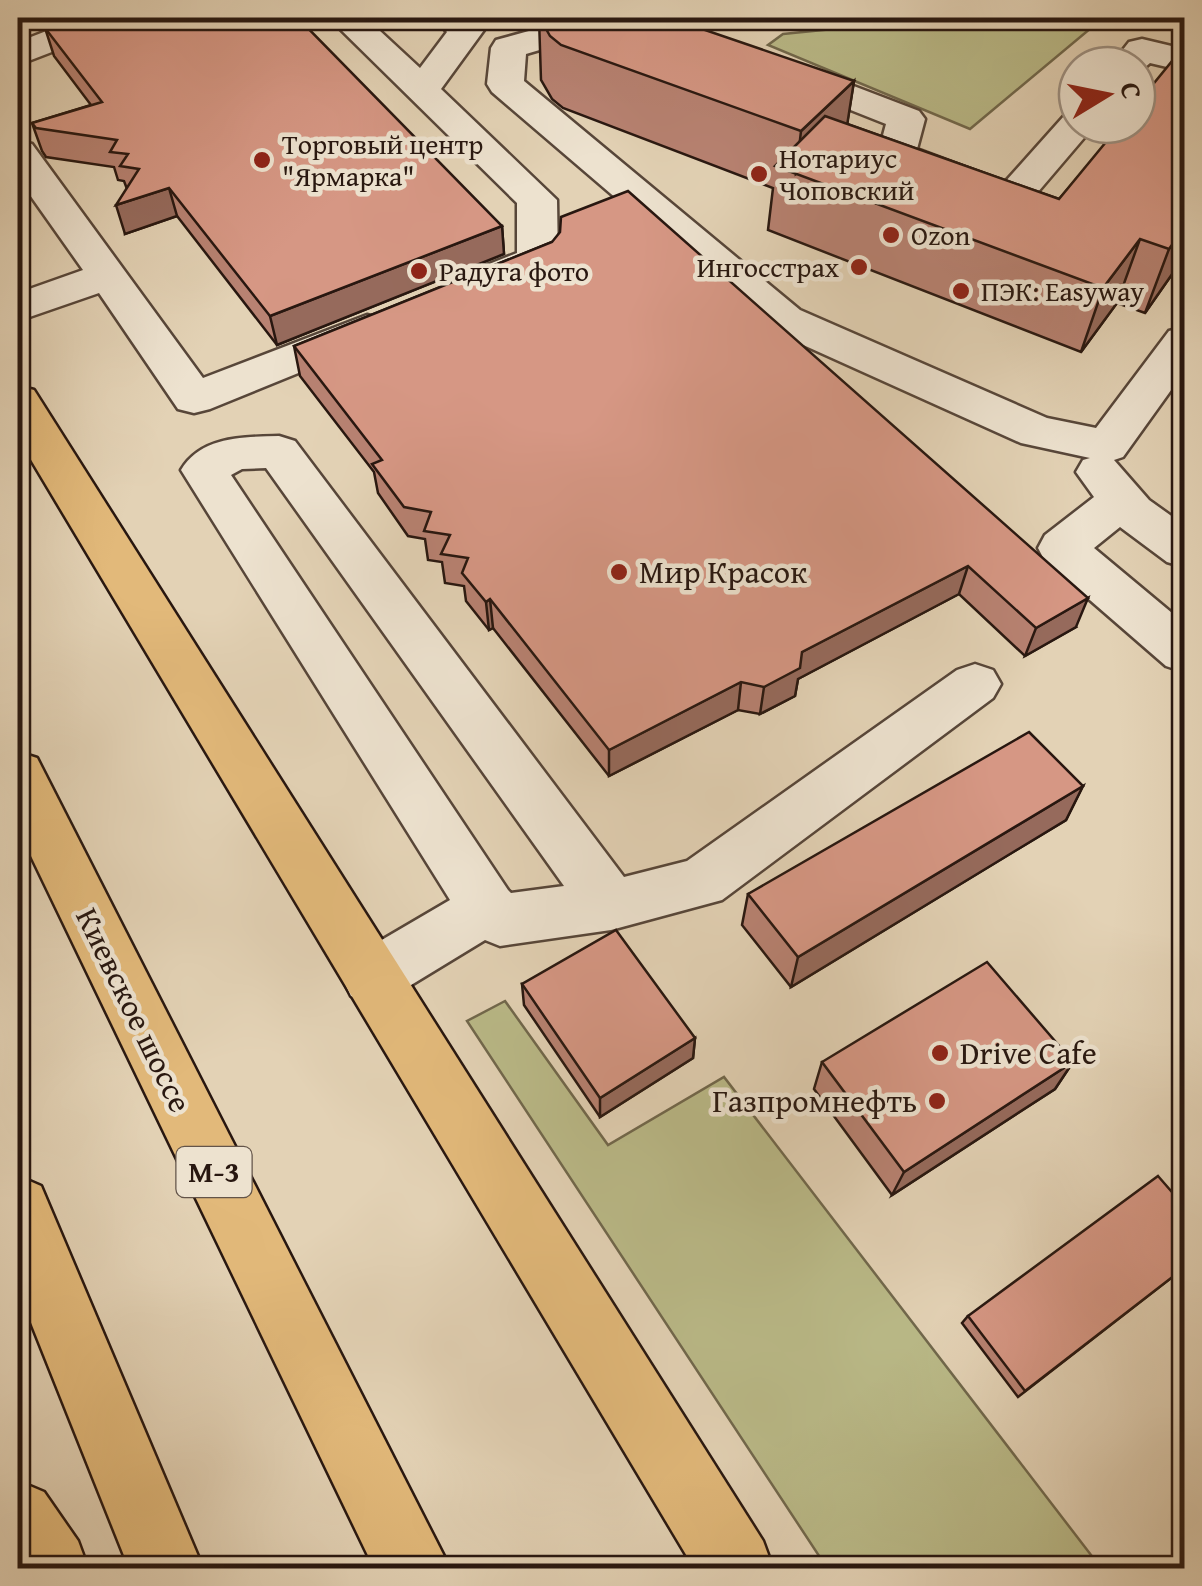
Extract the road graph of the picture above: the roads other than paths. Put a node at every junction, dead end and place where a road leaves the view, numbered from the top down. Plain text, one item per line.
1 (110, 18) edge
2 (346, 18) edge
3 (612, 18) edge
4 (455, 30) edge
5 (18, 54) edge
6 (741, 54) edge
7 (1157, 54) edge
8 (1184, 60) edge
9 (505, 84) junction
10 (422, 90) junction
11 (1059, 145) edge
12 (18, 152) edge
13 (108, 274) junction
14 (18, 308) edge
15 (1184, 341) edge
16 (18, 400) edge
17 (1072, 438) junction
18 (1122, 500) junction
19 (1184, 549) edge
20 (1184, 652) edge
21 (975, 684) dead end
22 (18, 774) edge
23 (611, 905) junction
24 (486, 908) junction
25 (372, 977) junction
26 (18, 1209) edge
27 (18, 1518) edge
28 (51, 1568) edge
29 (166, 1568) edge
30 (413, 1568) edge
31 (736, 1568) edge

1 - 5 lane
2 - 10 lane
3 - 9 lane
4 - 9 lane
4 - 10 lane
6 - 11 lane
7 - 8 lane
9 - 17 lane
10 - 13 lane
12 - 13 lane
13 - 14 lane
15 - 17 lane
16 - 25 main road
17 - 18 lane
18 - 19 lane
18 - 20 lane
21 - 23 lane
22 - 30 main road, Киевское шоссе / М-3
23 - 24 lane
23 - 24 lane
24 - 25 lane
25 - 31 main road
26 - 29 main road
27 - 28 main road

